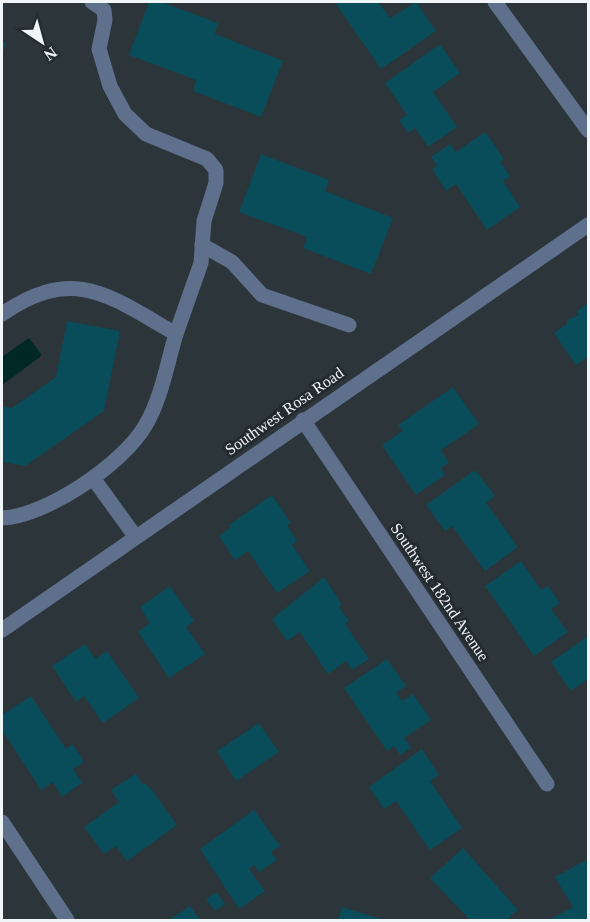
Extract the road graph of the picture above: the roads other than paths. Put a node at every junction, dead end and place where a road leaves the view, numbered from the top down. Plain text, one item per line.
1 (92, 2) edge
2 (495, 2) edge
3 (588, 130) edge
4 (588, 225) edge
5 (202, 245) junction
6 (2, 314) edge
7 (349, 325) dead end
8 (176, 334) junction
9 (303, 420) junction
10 (93, 478) junction
11 (2, 518) edge
12 (135, 536) junction
13 (2, 630) edge
14 (547, 784) dead end
15 (2, 822) edge
16 (67, 921) edge

1 - 5 street
2 - 3 street
4 - 9 street, Southwest Rosa Road
5 - 7 street
5 - 8 street
6 - 8 street
8 - 10 street
9 - 12 street, Southwest Rosa Road
9 - 14 street, Southwest 182nd Avenue
10 - 11 street
10 - 12 street
12 - 13 street, Southwest Rosa Road
15 - 16 street

